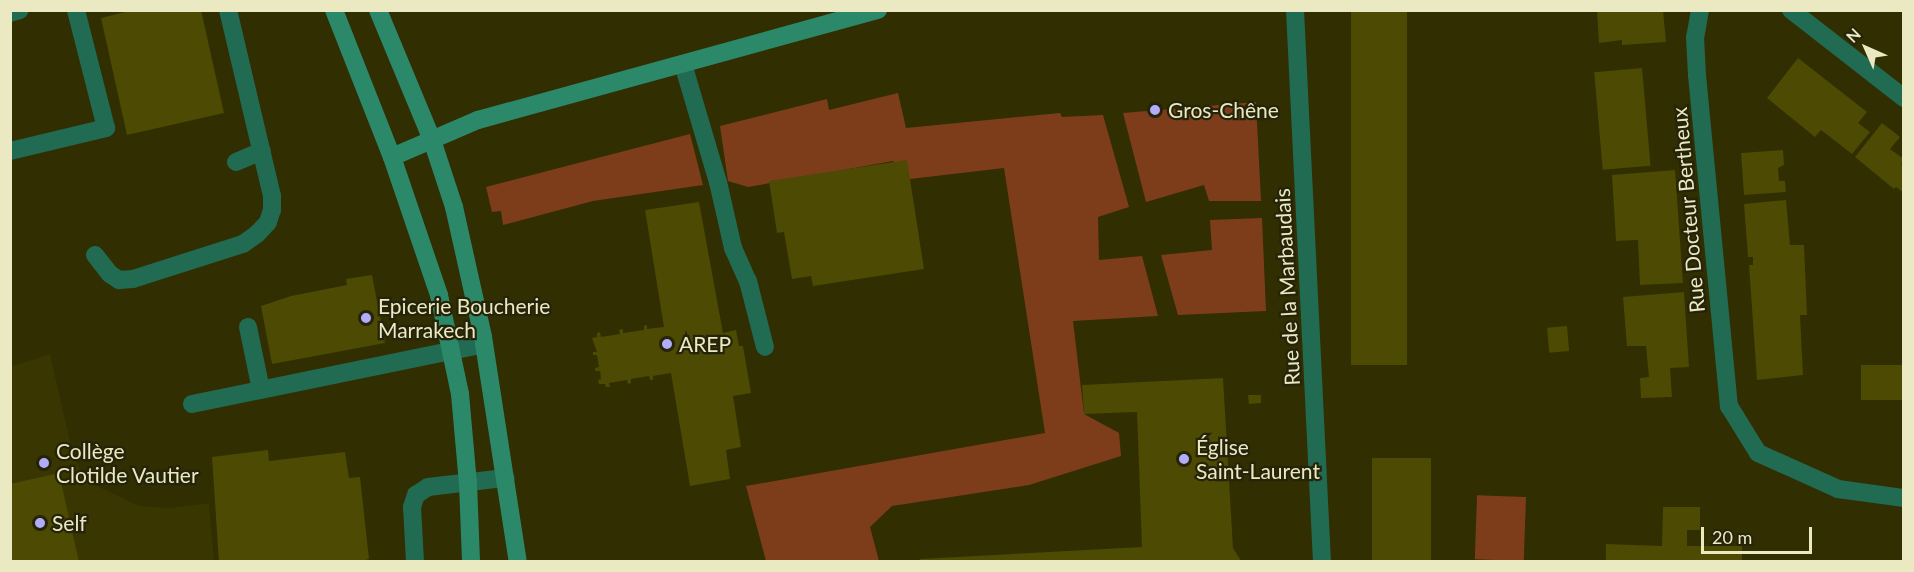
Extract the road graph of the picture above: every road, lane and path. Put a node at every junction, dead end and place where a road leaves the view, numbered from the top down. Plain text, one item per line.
1 (20, 10) edge
2 (76, 10) edge
3 (228, 10) edge
4 (334, 10) edge
5 (378, 10) edge
6 (878, 10) edge
7 (1295, 10) edge
8 (1700, 10) edge
9 (1791, 10) edge
10 (10, 13) edge
11 (683, 64) junction
12 (1904, 98) edge
13 (432, 140) junction
14 (10, 151) edge
15 (262, 151) junction
16 (392, 157) junction
17 (236, 162) dead end
18 (95, 255) dead end
19 (248, 327) dead end
20 (484, 344) junction
21 (765, 347) dead end
22 (453, 351) junction
23 (261, 390) junction
24 (192, 404) dead end
25 (505, 478) junction
26 (468, 483) junction
27 (1904, 498) edge
28 (415, 561) edge
29 (471, 561) edge
30 (518, 561) edge
31 (1322, 561) edge

1 - 10 street
2 - 14 street
3 - 15 street
4 - 16 main road
5 - 13 main road
6 - 11 main road
7 - 31 street, Rue de la Marbaudais
8 - 27 street, Rue Docteur Bertheux
9 - 12 street
11 - 13 main road
11 - 21 street
13 - 16 main road
13 - 20 main road
15 - 17 street
15 - 18 street
16 - 22 main road
19 - 23 street
20 - 22 street
20 - 25 main road
22 - 23 street
22 - 26 main road
23 - 24 street
25 - 26 street
25 - 30 main road
26 - 28 street
26 - 29 main road

